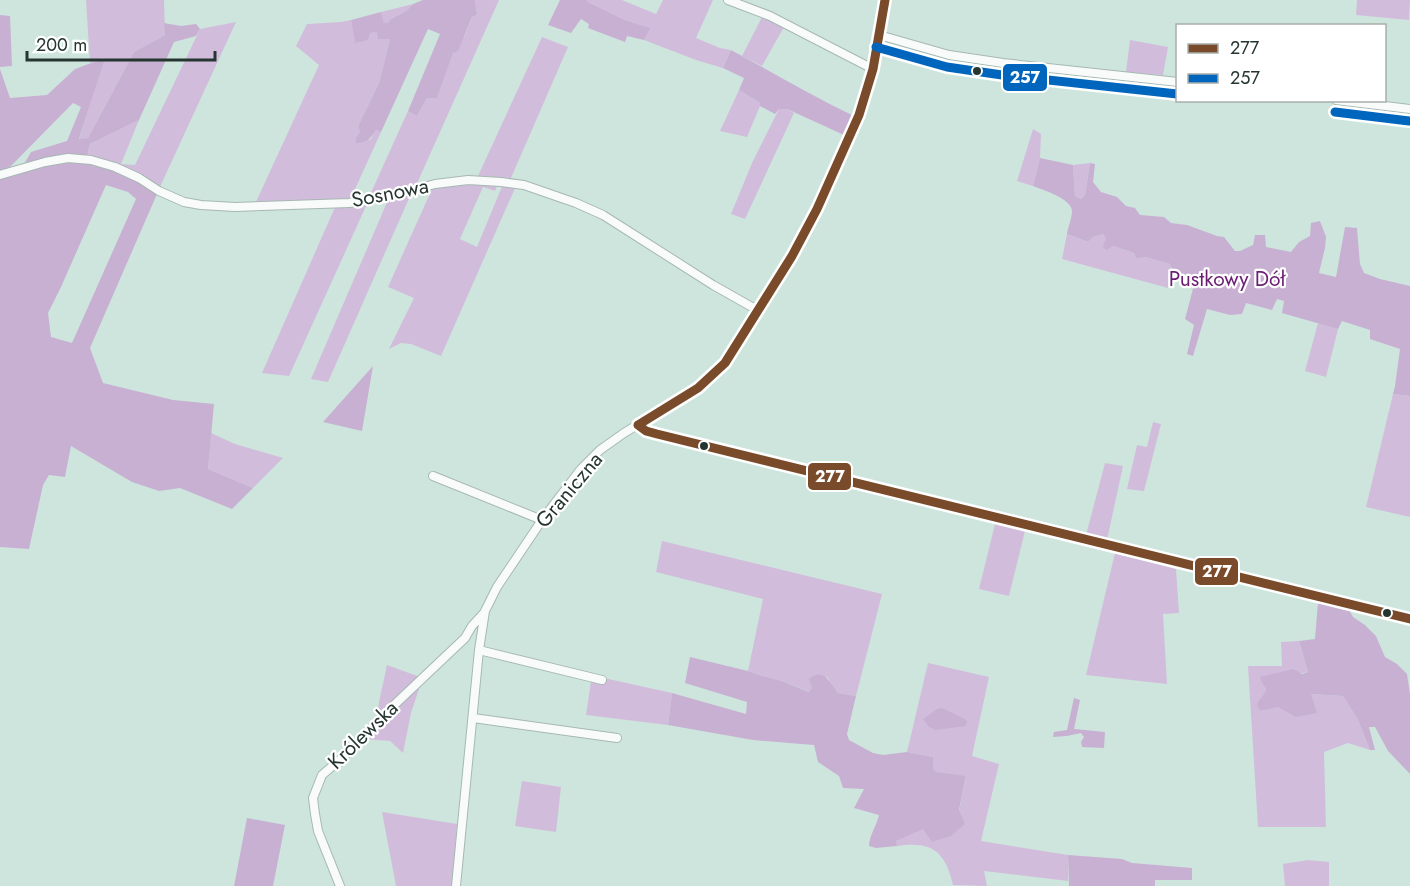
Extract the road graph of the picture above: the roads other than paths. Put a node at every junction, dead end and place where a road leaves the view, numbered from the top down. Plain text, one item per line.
1 (728, 0) edge
2 (885, 0) edge
3 (879, 35) junction
4 (873, 69) junction
5 (1176, 82) edge
6 (1352, 102) edge
7 (1410, 109) edge
8 (0, 175) edge
9 (759, 311) junction
10 (638, 425) junction
11 (433, 476) dead end
12 (542, 520) junction
13 (485, 611) junction
14 (1410, 619) edge
15 (479, 650) junction
16 (602, 681) dead end
17 (473, 718) junction
18 (617, 738) dead end
19 (340, 886) edge
20 (456, 886) edge

1 - 4 street
2 - 3 street, Graniczna
3 - 4 street, Graniczna
3 - 5 street
4 - 9 street, Graniczna
6 - 7 street
8 - 9 street, Sosnowa
9 - 10 street, Graniczna
10 - 12 street, Graniczna
10 - 14 street
11 - 12 street
12 - 13 street, Graniczna
13 - 15 street, Graniczna
13 - 19 street, Królewska
15 - 16 street
15 - 17 street, Graniczna
17 - 18 street
17 - 20 street, Graniczna

